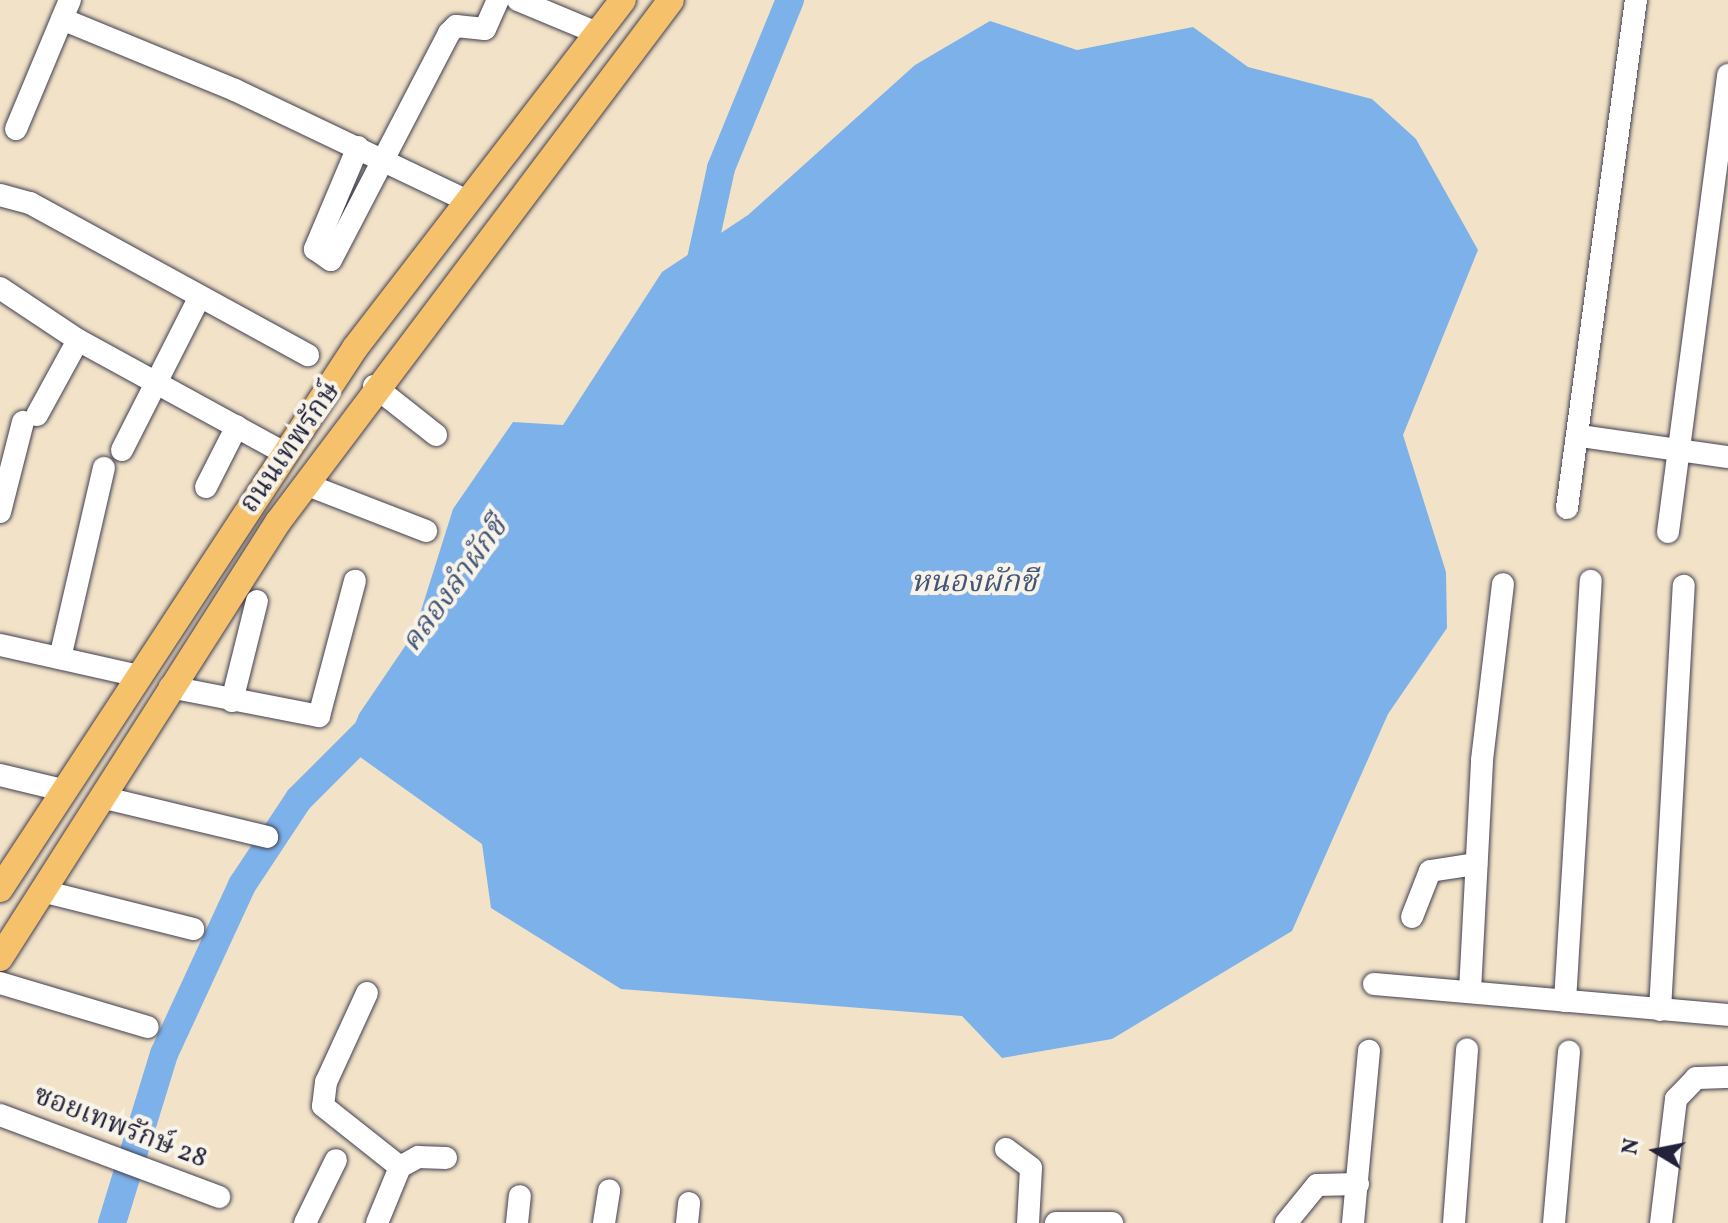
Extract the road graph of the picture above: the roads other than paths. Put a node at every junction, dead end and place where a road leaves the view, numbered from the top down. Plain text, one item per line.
1 (498, 0) edge
2 (518, 0) edge
3 (623, 0) edge
4 (671, 0) edge
5 (1636, 0) edge
6 (66, 9) edge
7 (597, 33) junction
8 (1728, 75) edge
9 (16, 129) dead end
10 (358, 147) junction
11 (384, 159) junction
12 (0, 195) edge
13 (468, 201) junction
14 (0, 288) edge
15 (199, 298) junction
16 (364, 336) junction
17 (78, 340) junction
18 (398, 354) junction
19 (308, 355) dead end
20 (337, 376) junction
21 (159, 382) junction
22 (374, 386) junction
23 (359, 408) junction
24 (237, 426) junction
25 (436, 435) dead end
26 (1580, 436) junction
27 (122, 450) dead end
28 (1681, 451) junction
29 (284, 453) junction
30 (1728, 457) edge
31 (104, 468) dead end
32 (305, 484) junction
33 (206, 487) dead end
34 (1567, 508) dead end
35 (0, 512) edge
36 (426, 531) dead end
37 (1668, 532) dead end
38 (355, 581) dead end
39 (1591, 581) dead end
40 (1503, 584) dead end
41 (1684, 586) dead end
42 (257, 601) dead end
43 (0, 645) edge
44 (60, 658) junction
45 (134, 675) junction
46 (170, 687) junction
47 (232, 701) junction
48 (0, 775) edge
49 (62, 790) junction
50 (101, 797) junction
51 (267, 837) dead end
52 (1476, 864) junction
53 (1, 884) edge
54 (42, 891) junction
55 (1412, 917) dead end
56 (193, 929) dead end
57 (0, 958) edge
58 (0, 983) edge
59 (1374, 984) dead end
60 (1470, 991) junction
61 (367, 993) dead end
62 (1565, 1001) junction
63 (1660, 1010) junction
64 (1728, 1015) edge
65 (148, 1027) dead end
66 (1467, 1049) dead end
67 (1369, 1051) dead end
68 (1569, 1052) dead end
69 (1728, 1077) edge
70 (0, 1115) edge
71 (1006, 1149) dead end
72 (446, 1158) dead end
73 (336, 1160) dead end
74 (400, 1167) junction
75 (1358, 1184) junction
76 (609, 1190) dead end
77 (520, 1196) dead end
78 (219, 1197) dead end
79 (305, 1223) edge
80 (377, 1223) edge
81 (517, 1223) edge
82 (604, 1223) edge
83 (1028, 1223) edge
84 (1056, 1223) edge
85 (1112, 1223) edge
86 (1286, 1223) edge
87 (1353, 1223) edge
88 (1454, 1223) edge
89 (1554, 1223) edge
90 (1661, 1223) edge

1 - 11 street
2 - 7 street
3 - 7 main road, ถนนเทพรักษ์
4 - 18 main road, ถนนเทพรักษ์
5 - 26 street
6 - 9 street
6 - 10 street
7 - 13 main road, ถนนเทพรักษ์
8 - 28 street
10 - 11 street
10 - 11 street
11 - 13 street
12 - 15 street
13 - 16 main road, ถนนเทพรักษ์
14 - 17 street
15 - 19 street
15 - 21 street
16 - 18 main road
16 - 20 main road, ถนนเทพรักษ์
17 - 21 street
17 - 35 street
18 - 22 main road, ถนนเทพรักษ์
20 - 23 main road
20 - 29 main road, ถนนเทพรักษ์
21 - 24 street
21 - 27 street
22 - 23 main road, ถนนเทพรักษ์
22 - 25 street
23 - 32 main road, ถนนเทพรักษ์
24 - 29 street
24 - 33 street
26 - 28 street
26 - 34 street
28 - 30 street
28 - 37 street
29 - 45 main road, ถนนเทพรักษ์
31 - 44 street
32 - 36 street
32 - 46 main road, ถนนเทพรักษ์
38 - 47 street
39 - 62 street
40 - 52 street
41 - 63 street
42 - 47 street
43 - 44 street
44 - 45 street
45 - 49 main road, ถนนเทพรักษ์
46 - 47 street
46 - 50 main road, ถนนเทพรักษ์
48 - 49 street
49 - 53 main road, ถนนเทพรักษ์
50 - 51 street
50 - 54 main road, ถนนเทพรักษ์
52 - 55 street
52 - 60 street
54 - 56 street
54 - 57 main road, ถนนเทพรักษ์
58 - 65 street
59 - 60 street
60 - 62 street
61 - 74 street
62 - 63 street
63 - 64 street
66 - 88 street
67 - 75 street
68 - 89 street
69 - 90 street
70 - 78 street, ซอยเทพรักษ์ 28
71 - 83 street
72 - 74 street
73 - 79 street
74 - 80 street
75 - 86 street
75 - 87 street
76 - 82 street
77 - 81 street
84 - 85 street

